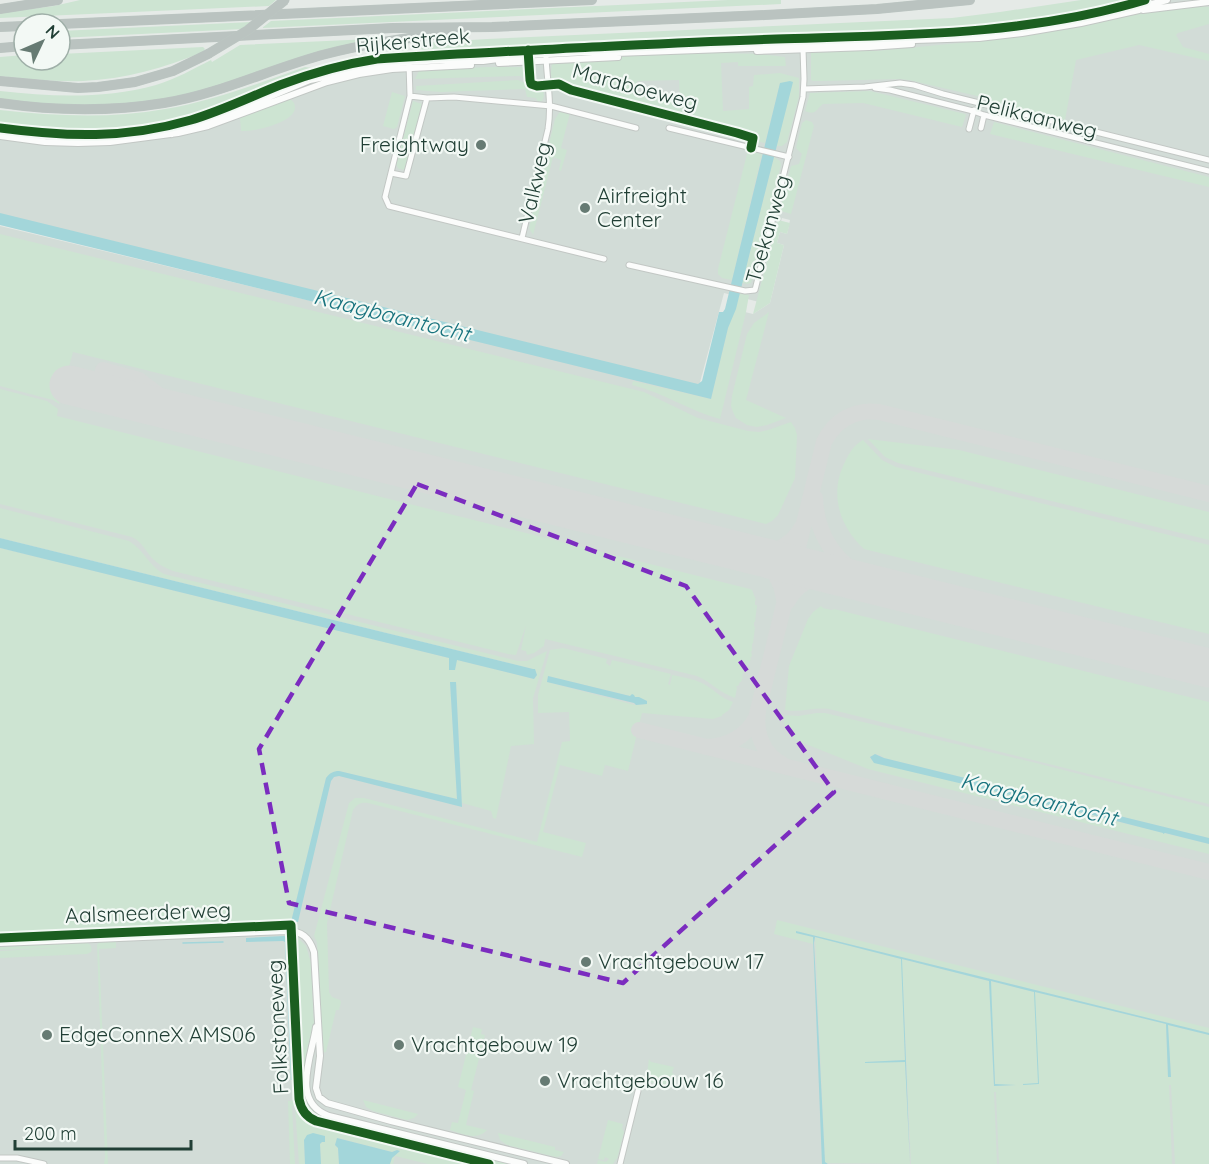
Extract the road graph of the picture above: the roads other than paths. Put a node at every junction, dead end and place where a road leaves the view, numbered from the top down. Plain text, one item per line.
1 (58, 0) edge
2 (285, 0) edge
3 (592, 0) edge
4 (970, 0) edge
5 (1167, 0) edge
6 (1209, 2) edge
7 (0, 9) edge
8 (1139, 10) junction
9 (72, 23) edge
10 (492, 27) junction
11 (72, 44) edge
12 (803, 46) junction
13 (546, 57) junction
14 (409, 65) junction
15 (0, 81) edge
16 (865, 87) junction
17 (804, 89) junction
18 (410, 96) junction
19 (427, 99) junction
20 (975, 102) junction
21 (0, 104) edge
22 (551, 106) junction
23 (973, 111) junction
24 (984, 115) junction
25 (1065, 124) junction
26 (636, 128) dead end
27 (669, 128) dead end
28 (981, 128) dead end
29 (969, 129) dead end
30 (1062, 135) junction
31 (0, 136) edge
32 (1168, 150) junction
33 (789, 157) junction
34 (1166, 160) junction
35 (1209, 160) edge
36 (1209, 171) edge
37 (391, 173) junction
38 (522, 238) junction
39 (604, 259) dead end
40 (628, 265) dead end
41 (306, 937) joint
42 (0, 943) edge
43 (317, 1021) junction
44 (638, 1091) dead end
45 (0, 1158) edge
46 (44, 1164) edge
47 (524, 1164) edge
48 (566, 1164) edge
49 (620, 1164) edge

1 - 7 highway
2 - 15 highway, bridge
3 - 9 highway
4 - 10 highway
5 - 8 street, Rijkerstreek
6 - 8 street, Rijkerstreek
8 - 12 street, Rijkerstreek
10 - 11 highway
10 - 21 highway
12 - 13 street, Rijkerstreek
12 - 17 street, Toekanweg
13 - 14 street, Rijkerstreek
13 - 22 street, Valkweg
14 - 18 street
14 - 31 street, Rijkerstreek
16 - 17 street, Pelikaanweg
16 - 20 street, Pelikaanweg
16 - 23 street, Pelikaanweg
17 - 33 street, Toekanweg
18 - 19 street
18 - 37 street
19 - 22 street
19 - 37 street
20 - 23 street
20 - 25 street, Pelikaanweg
22 - 26 street
22 - 38 street, Valkweg
23 - 24 street, Pelikaanweg
23 - 29 street, Pelikaanweg
24 - 28 street, Pelikaanweg
24 - 30 street, Pelikaanweg
25 - 30 street
25 - 32 street, Pelikaanweg
27 - 33 street, Maraboeweg
30 - 34 street, Pelikaanweg
32 - 34 street
32 - 35 street, Pelikaanweg
33 - 40 street, Toekanweg
34 - 36 street, Pelikaanweg
37 - 38 street, Valkweg
38 - 39 street
41 - 42 street, Aalsmeerderweg
41 - 43 street, Folkstoneweg
43 - 47 street, Folkstoneweg
43 - 48 street, Folkstoneweg
44 - 49 street
45 - 46 street

